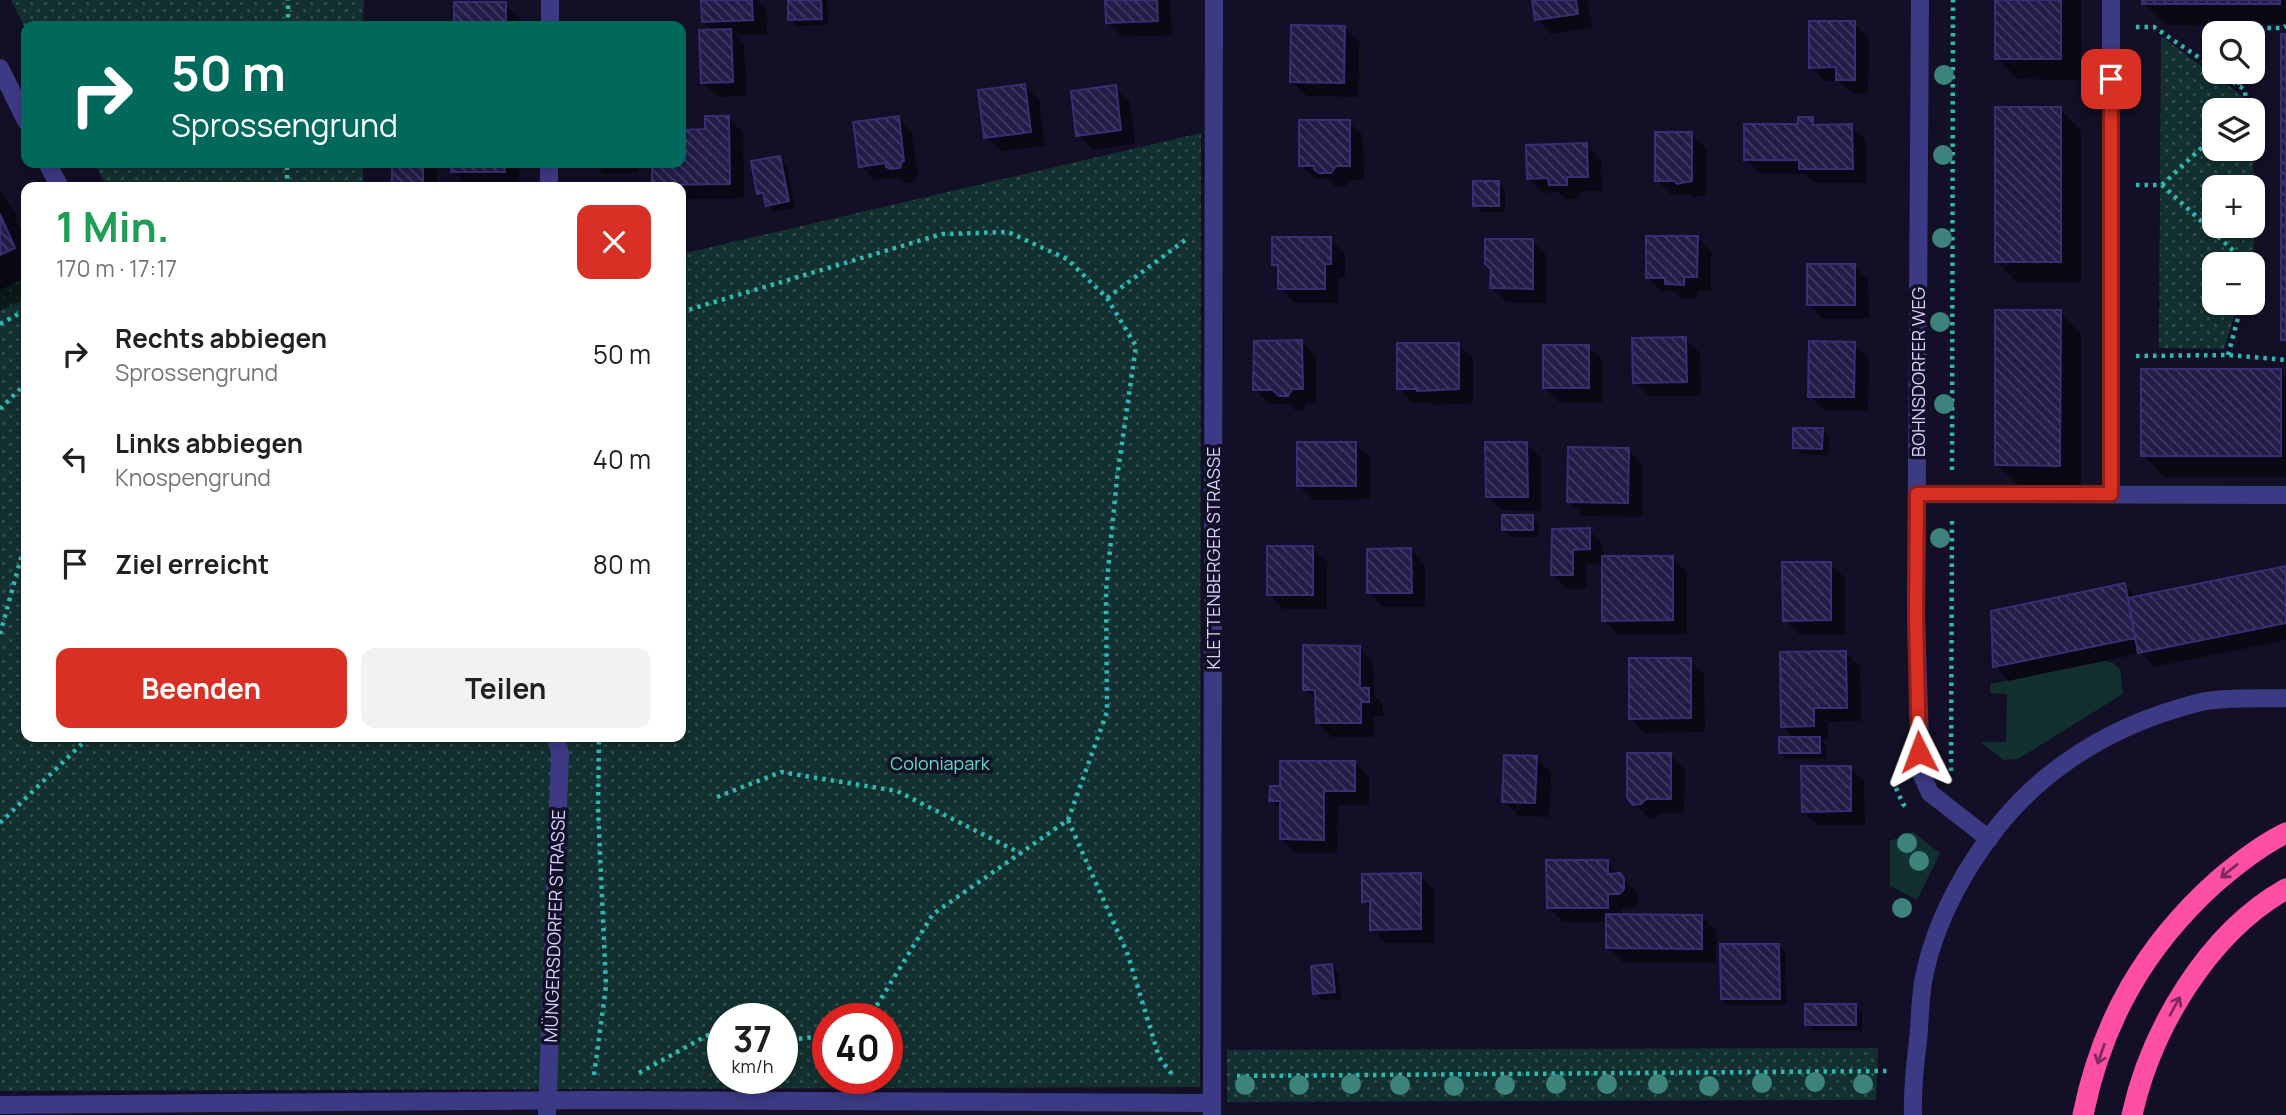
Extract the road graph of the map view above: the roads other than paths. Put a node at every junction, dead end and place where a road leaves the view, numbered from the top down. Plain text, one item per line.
1 (550, 0) edge
2 (1214, 0) edge
3 (1920, 0) edge
4 (2111, 0) edge
5 (550, 21) edge
6 (0, 68) edge
7 (21, 111) edge
8 (1917, 494) junction
9 (2111, 494) junction
10 (2286, 495) edge
11 (2286, 698) edge
12 (558, 742) edge
13 (2286, 833) edge
14 (1989, 839) junction
15 (2286, 889) edge
16 (0, 1105) edge
17 (547, 1108) edge
18 (1211, 1109) edge
19 (1913, 1115) edge
20 (2083, 1115) edge
21 (2132, 1115) edge

1 - 5 street
2 - 18 street, KLETTENBERGER STRASSE
3 - 8 street, BOHNSDORFER WEG
4 - 9 street
6 - 7 street
8 - 9 street
8 - 14 street, BOHNSDORFER WEG
9 - 10 street
11 - 14 street
12 - 17 street, MÜNGERSDORFER STRASSE
13 -> 20 highway
14 - 19 street
21 -> 15 highway
16 - 17 street
17 - 18 street

